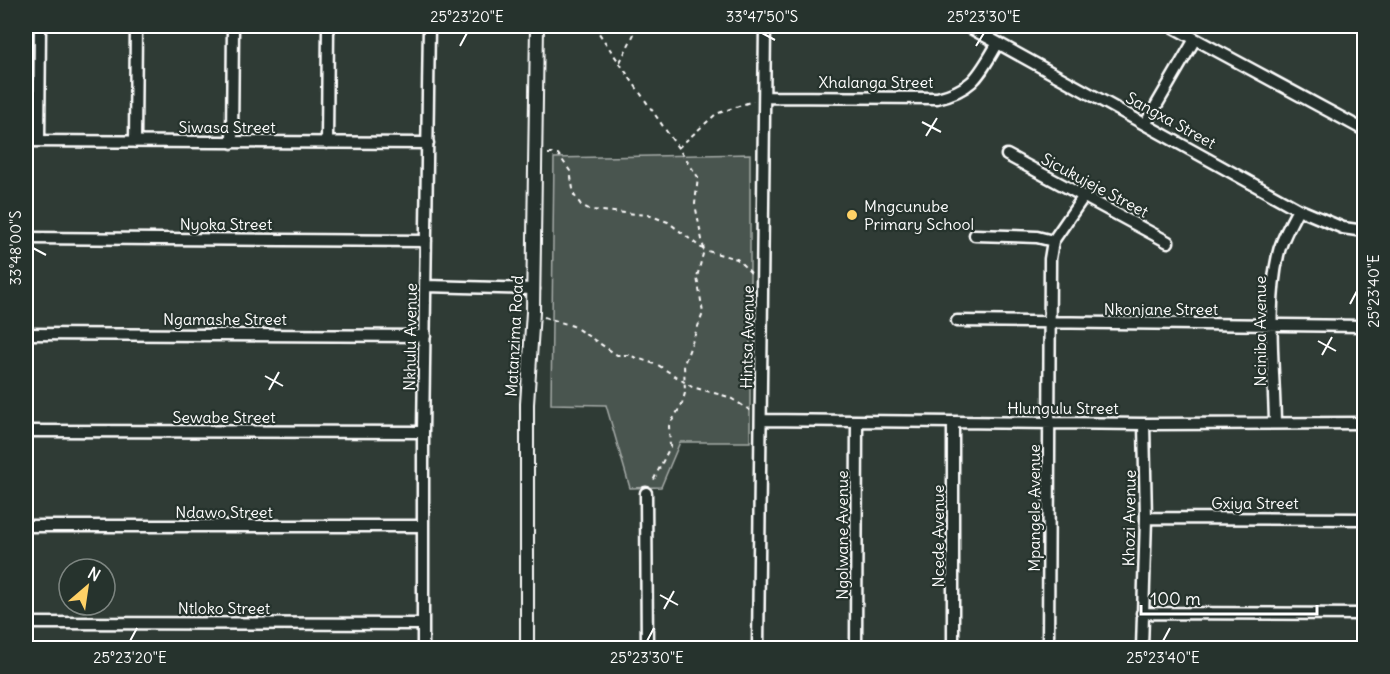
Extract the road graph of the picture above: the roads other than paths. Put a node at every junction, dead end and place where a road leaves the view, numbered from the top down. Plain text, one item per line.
1 (40, 26) edge
2 (136, 26) edge
3 (233, 26) edge
4 (328, 26) edge
5 (429, 26) edge
6 (537, 26) edge
7 (765, 26) edge
8 (967, 26) edge
9 (1171, 26) edge
10 (1195, 39) junction
11 (998, 43) junction
12 (765, 97) junction
13 (1146, 123) junction
14 (1365, 130) edge
15 (26, 141) edge
16 (39, 141) junction
17 (135, 142) junction
18 (327, 142) junction
19 (232, 143) junction
20 (428, 143) junction
21 (1007, 155) dead end
22 (1084, 196) junction
23 (1298, 209) junction
24 (1365, 231) edge
25 (975, 235) dead end
26 (26, 238) edge
27 (426, 241) junction
28 (1053, 241) junction
29 (1168, 242) dead end
30 (426, 286) junction
31 (534, 289) junction
32 (957, 321) dead end
33 (1050, 323) junction
34 (1272, 325) junction
35 (1365, 326) edge
36 (26, 334) edge
37 (425, 336) junction
38 (761, 420) junction
39 (857, 421) junction
40 (1275, 422) junction
41 (953, 423) junction
42 (1049, 423) junction
43 (1365, 423) edge
44 (1144, 424) junction
45 (26, 432) edge
46 (423, 432) junction
47 (646, 493) road end
48 (1146, 518) junction
49 (1365, 519) edge
50 (26, 526) edge
51 (423, 526) junction
52 (1142, 613) junction
53 (1365, 614) edge
54 (26, 623) edge
55 (423, 624) junction
56 (423, 648) edge
57 (527, 648) edge
58 (647, 648) edge
59 (758, 648) edge
60 (856, 648) edge
61 (953, 648) edge
62 (1048, 648) edge
63 (1142, 648) edge

1 - 16 street
2 - 17 street
3 - 19 street
4 - 18 street
5 - 20 street, Nkhulu Avenue
6 - 31 street, Matanzima Road
7 - 12 street, Hintsa Avenue
8 - 11 street, Sangxa Street
9 - 10 street
10 - 13 street
10 - 14 street
11 - 12 street, Xhalanga Street
11 - 13 street, Sangxa Street
12 - 38 street, Hintsa Avenue
13 - 23 street, Sangxa Street
15 - 16 street, Siwasa Street
16 - 17 street, Siwasa Street
17 - 19 street, Siwasa Street
18 - 19 street, Siwasa Street
18 - 20 street, Siwasa Street
20 - 27 street, Nkhulu Avenue
21 - 22 street, Sicukujeje Street
22 - 28 street, Mpangele Avenue
22 - 29 street, Sicukujeje Street
23 - 24 street, Sangxa Street
23 - 34 street, Nciniba Avenue
25 - 28 street
26 - 27 street, Nyoka Street
27 - 30 street, Nkhulu Avenue
28 - 33 street, Mpangele Avenue
30 - 31 street
30 - 37 street, Nkhulu Avenue
31 - 57 street, Matanzima Road
32 - 33 street, Nkonjane Street
33 - 34 street, Nkonjane Street
33 - 42 street, Mpangele Avenue
34 - 35 street, Nkonjane Street
34 - 40 street, Nciniba Avenue
36 - 37 street, Ngamashe Street
37 - 46 street, Nkhulu Avenue
38 - 39 street, Hlungulu Street
38 - 59 street, Hintsa Avenue
39 - 41 street, Hlungulu Street
39 - 60 street, Ngolwane Avenue
40 - 43 street, Hlungulu Street
40 - 44 street, Hlungulu Street
41 - 42 street, Hlungulu Street
41 - 61 street, Ncede Avenue
42 - 44 street, Hlungulu Street
42 - 62 street, Mpangele Avenue
44 - 48 street, Khozi Avenue
45 - 46 street, Sewabe Street
46 - 51 street, Nkhulu Avenue
47 - 58 street
48 - 49 street, Gxiya Street
48 - 52 street, Khozi Avenue
50 - 51 street, Ndawo Street
51 - 55 street, Nkhulu Avenue
52 - 53 street
52 - 63 street, Khozi Avenue
54 - 55 street, Ntloko Street
55 - 56 street, Nkhulu Avenue

